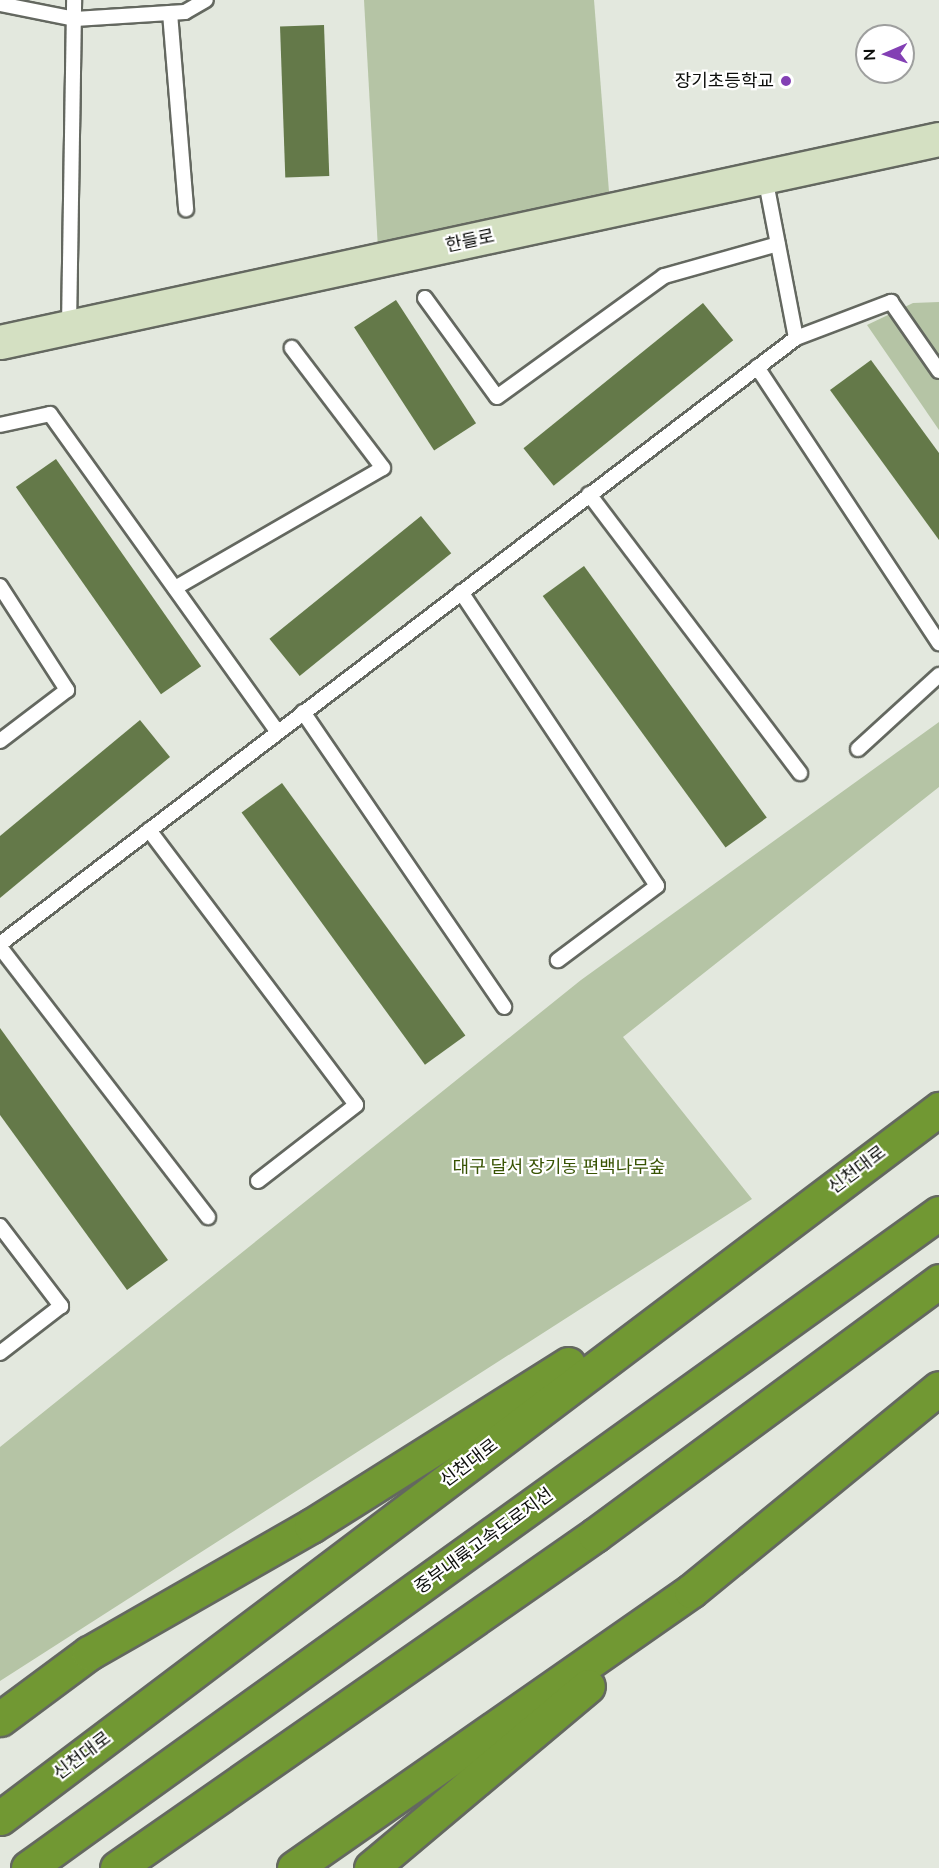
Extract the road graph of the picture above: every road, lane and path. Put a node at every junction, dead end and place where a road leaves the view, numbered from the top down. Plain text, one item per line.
1 (74, 0) edge
2 (206, 0) edge
3 (0, 4) edge
4 (170, 13) junction
5 (75, 19) junction
6 (939, 139) edge
7 (765, 177) junction
8 (186, 209) dead end
9 (778, 244) junction
10 (425, 298) dead end
11 (69, 327) junction
12 (796, 338) junction
13 (0, 342) edge
14 (291, 348) dead end
15 (757, 367) junction
16 (939, 371) edge
17 (0, 425) edge
18 (589, 494) junction
19 (0, 586) edge
20 (175, 588) junction
21 (461, 592) junction
22 (939, 643) edge
23 (939, 675) edge
24 (303, 712) junction
25 (278, 732) junction
26 (0, 741) edge
27 (858, 749) dead end
28 (800, 773) dead end
29 (149, 830) junction
30 (0, 945) edge
31 (558, 960) dead end
32 (504, 1007) dead end
33 (939, 1109) edge
34 (258, 1181) dead end
35 (939, 1213) edge
36 (208, 1217) dead end
37 (0, 1226) edge
38 (765, 1239) junction
39 (939, 1281) edge
40 (0, 1353) edge
41 (939, 1388) edge
42 (691, 1591) junction
43 (0, 1719) edge
44 (0, 1818) edge
45 (28, 1868) edge
46 (117, 1868) edge
47 (294, 1868) edge
48 (371, 1868) edge

1 - 5 lane
2 - 4 lane
3 - 5 lane
4 - 5 lane
4 - 8 lane
5 - 11 lane
6 - 7 street, 한들로
7 - 9 lane
7 - 11 street, 한들로
9 - 10 lane
9 - 12 lane
11 - 13 street, 한들로
12 - 15 lane
12 - 16 lane
14 - 20 lane
15 - 18 lane
15 - 22 lane
17 - 20 lane
18 - 21 lane
18 - 28 lane
19 - 26 lane
20 - 25 lane
21 - 24 lane
21 - 31 lane
23 - 27 lane
24 - 25 lane
24 - 32 lane
25 - 29 lane
29 - 30 lane
29 - 34 lane
30 - 36 lane
33 - 38 highway, 신천대로
35 - 45 highway, 중부내륙고속도로지선
37 - 40 lane
38 - 43 highway
38 - 44 highway, 신천대로
39 - 46 highway
41 - 42 highway
42 - 47 highway
42 - 48 highway

